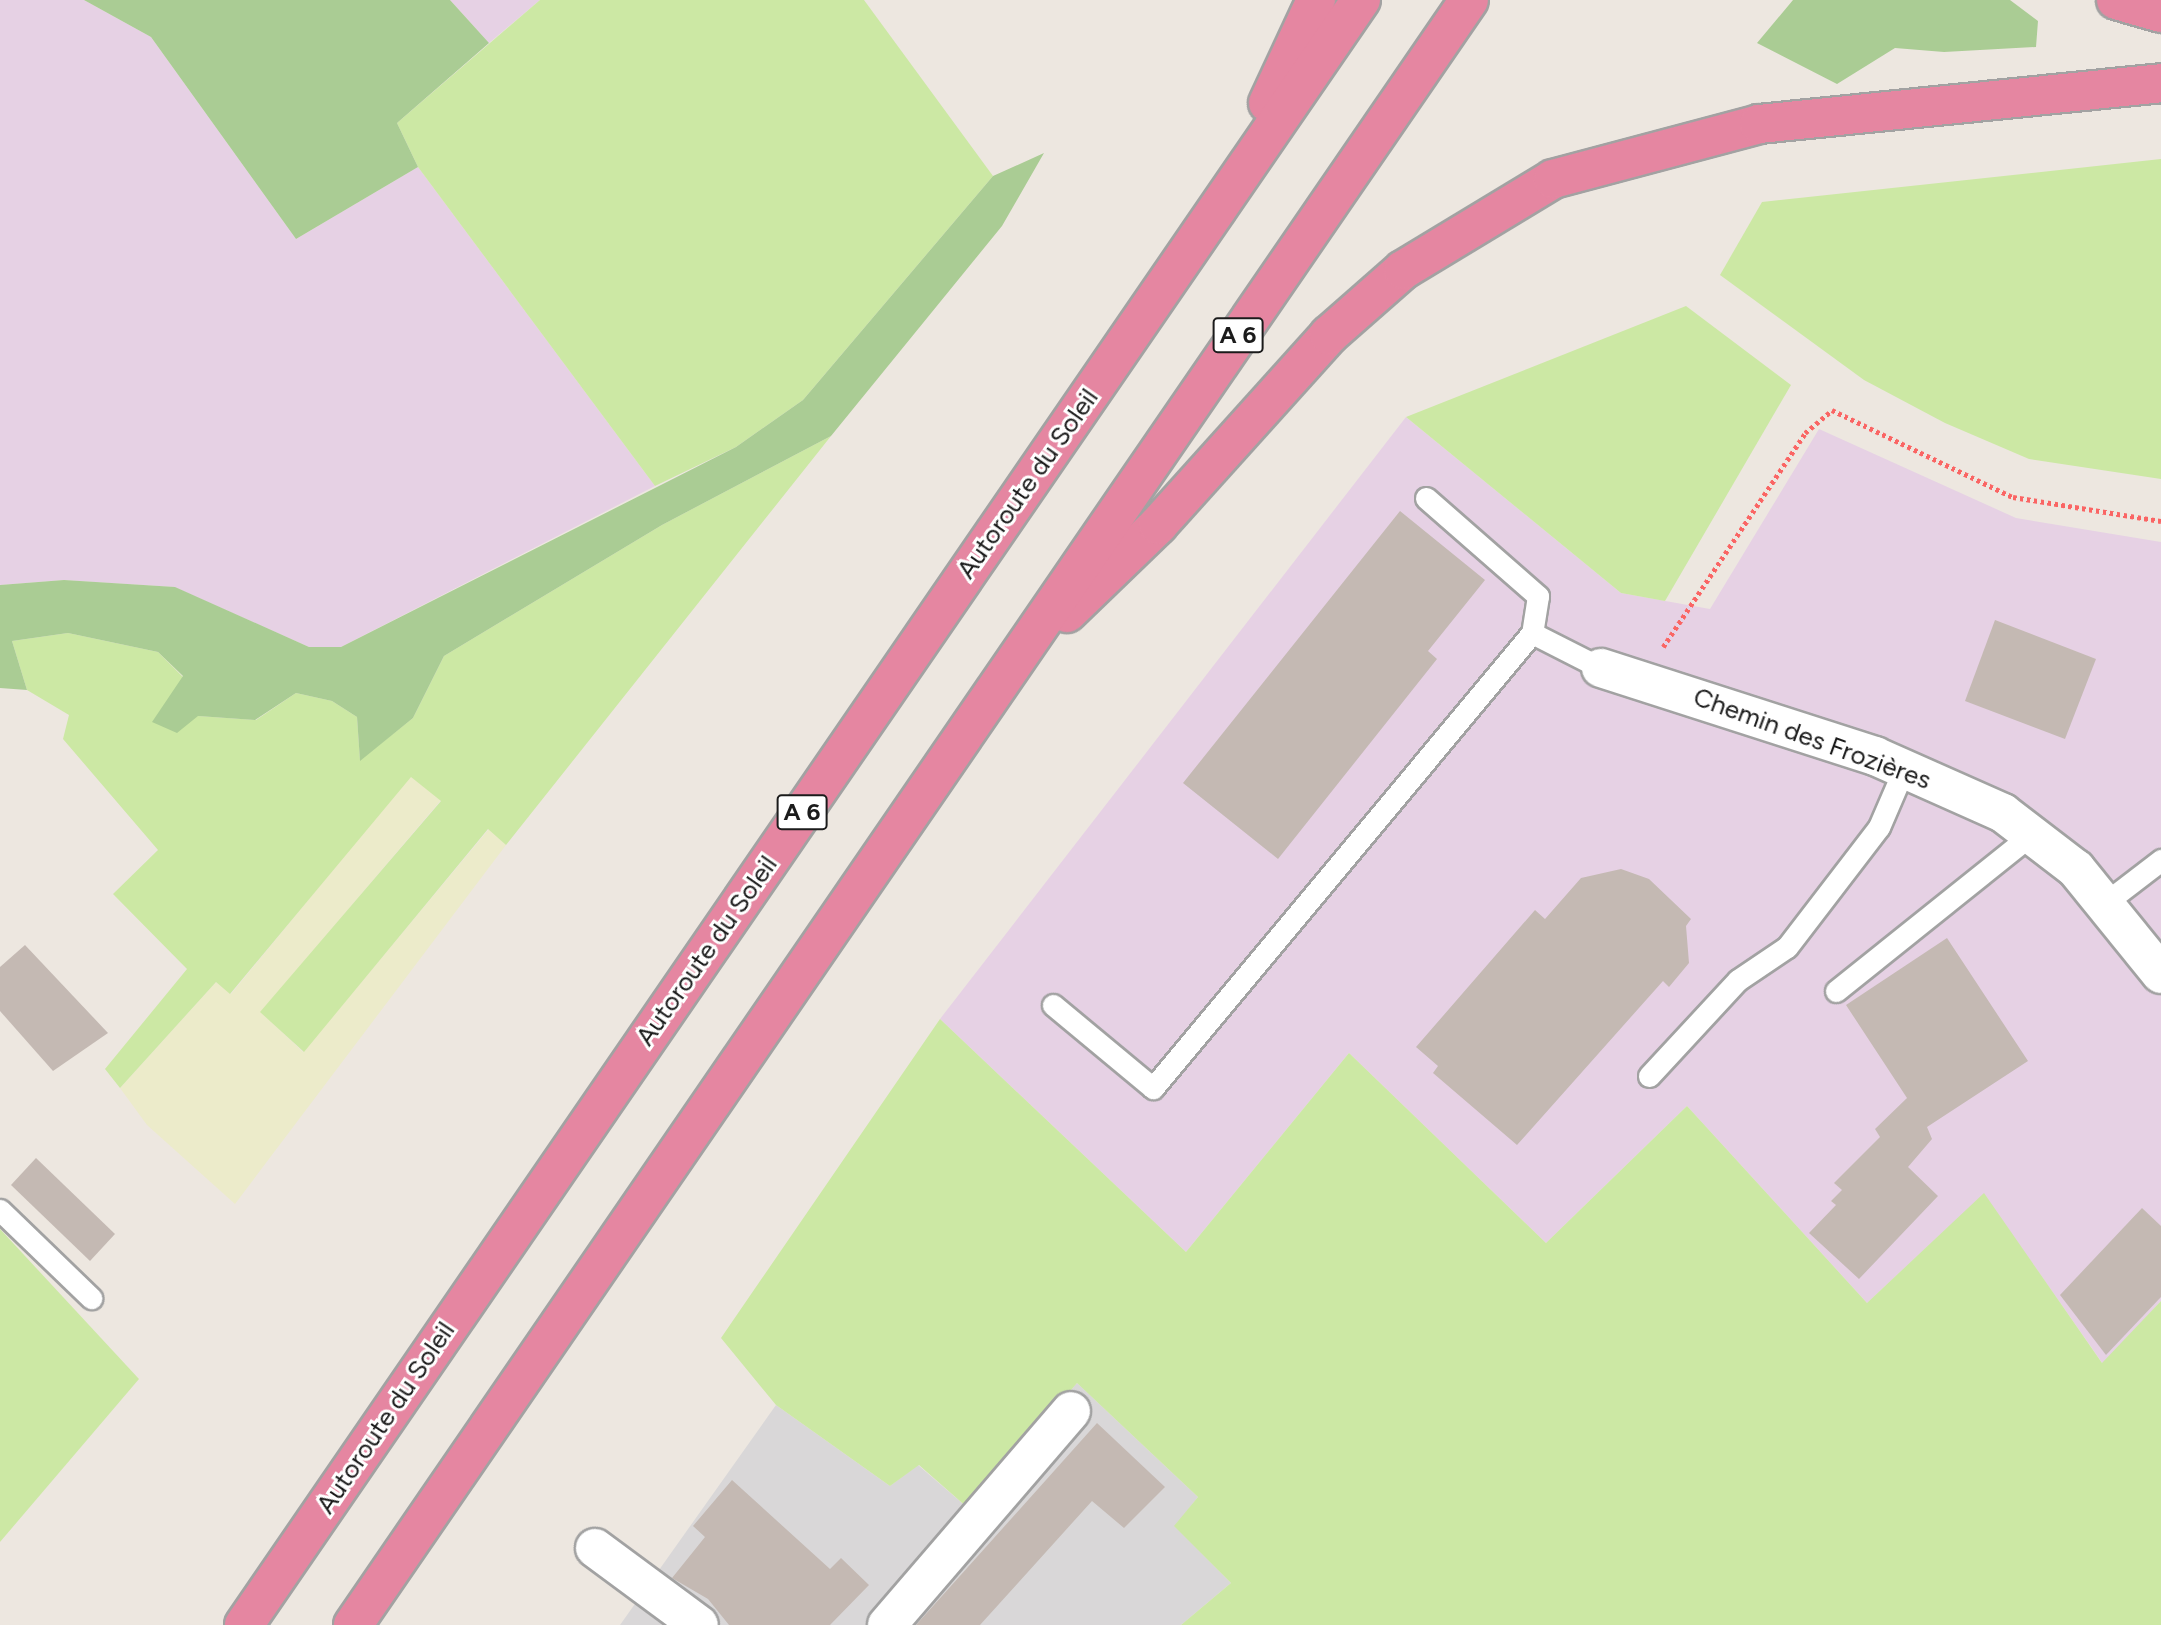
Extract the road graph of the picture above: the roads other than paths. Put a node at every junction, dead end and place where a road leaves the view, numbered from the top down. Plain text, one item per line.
1 (1316, 0) edge
2 (1361, 0) edge
3 (1469, 0) edge
4 (2116, 0) edge
5 (2161, 13) edge
6 (2161, 83) edge
7 (1222, 203) junction
8 (1426, 498) dead end
9 (1532, 633) junction
10 (1601, 668) joint
11 (1007, 670) junction
12 (1904, 769) junction
13 (2031, 835) junction
14 (2161, 860) edge
15 (2105, 903) junction
16 (2161, 974) edge
17 (1836, 991) dead end
18 (1053, 1004) dead end
19 (1648, 1076) dead end
20 (0, 1210) edge
21 (91, 1298) dead end
22 (1071, 1411) dead end
23 (595, 1548) dead end
24 (244, 1625) edge
25 (353, 1625) edge
26 (699, 1625) edge
27 (887, 1625) edge

1 - 7 highway
2 - 7 highway, Autoroute du Soleil / A 6
3 - 11 highway, A 6
4 - 5 highway
6 - 11 highway
7 - 24 highway, Autoroute du Soleil / A 6
8 - 9 lane
9 - 10 lane
9 - 18 lane
10 - 12 street, Chemin des Frozières
11 - 25 highway, A 6
12 - 13 street, Chemin des Frozières
12 - 19 lane
13 - 15 street, Chemin des Frozières
13 - 17 lane
14 - 15 lane
15 - 16 street, Chemin des Frozières
20 - 21 lane
22 - 27 street
23 - 26 street

